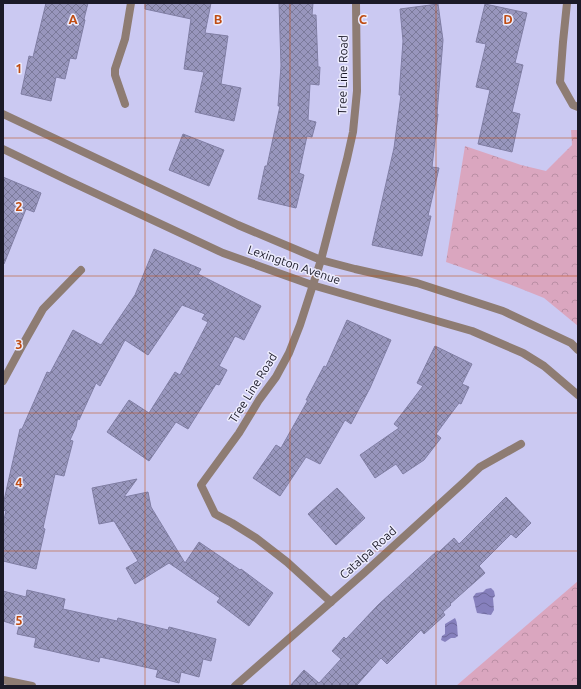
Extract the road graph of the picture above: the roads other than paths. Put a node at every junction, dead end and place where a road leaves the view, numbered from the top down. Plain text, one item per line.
1 (131, 3) edge
2 (356, 3) edge
3 (568, 3) edge
4 (125, 104) dead end
5 (578, 107) edge
6 (3, 114) edge
7 (3, 149) edge
8 (321, 260) junction
9 (81, 270) dead end
10 (312, 285) junction
11 (578, 350) edge
12 (3, 381) edge
13 (578, 395) edge
14 (521, 444) dead end
15 (331, 602) junction
16 (3, 680) edge
17 (32, 686) edge
18 (235, 686) edge

1 - 4 street
2 - 8 street, Tree Line Road
3 - 5 street
6 - 8 street, Lexington Avenue
7 - 10 street, Lexington Avenue
8 - 10 street, Tree Line Road
8 - 11 street, Lexington Avenue
9 - 12 street
10 - 13 street, Lexington Avenue
10 - 15 street, Tree Line Road
14 - 15 street, Catalpa Road
15 - 18 street, Catalpa Road
16 - 17 street

